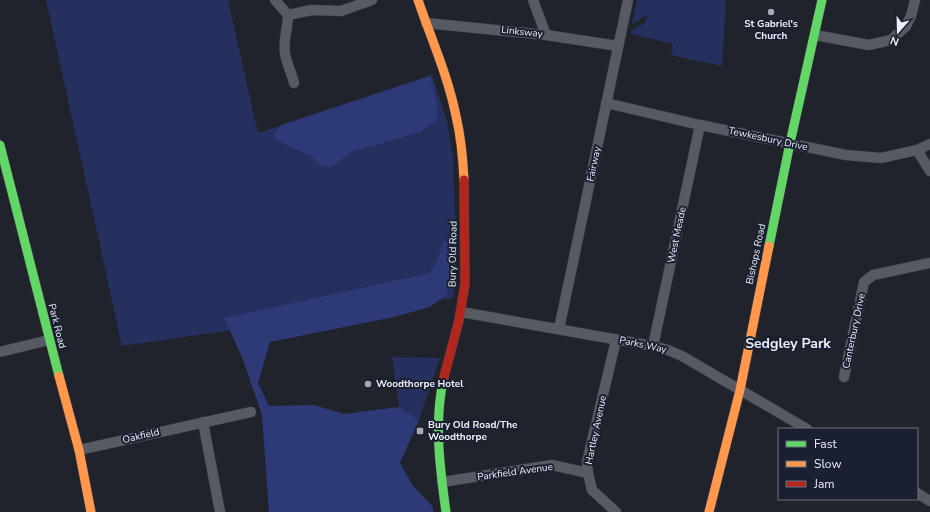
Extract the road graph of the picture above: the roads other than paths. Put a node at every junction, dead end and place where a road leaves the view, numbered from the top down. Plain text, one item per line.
1 (275, 0) edge
2 (372, 0) edge
3 (418, 0) edge
4 (533, 0) edge
5 (628, 0) edge
6 (822, 0) edge
7 (915, 0) edge
8 (288, 15) junction
9 (426, 23) junction
10 (546, 34) junction
11 (814, 35) junction
12 (618, 46) junction
13 (294, 83) dead end
14 (606, 103) junction
15 (700, 125) junction
16 (790, 143) junction
17 (930, 144) edge
18 (0, 145) edge
19 (917, 150) junction
20 (930, 171) edge
21 (930, 263) edge
22 (461, 312) junction
23 (559, 329) junction
24 (49, 340) junction
25 (616, 340) junction
26 (654, 346) junction
27 (0, 352) edge
28 (844, 376) dead end
29 (740, 390) junction
30 (251, 412) dead end
31 (204, 422) junction
32 (805, 428) edge
33 (79, 450) junction
34 (588, 473) junction
35 (442, 482) junction
36 (918, 494) edge
37 (930, 501) edge
38 (91, 512) edge
39 (220, 512) edge
40 (446, 512) edge
41 (616, 512) edge
42 (709, 512) edge

1 - 8 street
2 - 8 street
3 - 9 street, Bury Old Road
4 - 10 street
5 - 12 street, Fairway
6 - 11 street, Bishops Road
7 - 11 street
8 - 13 street
9 - 10 street, Linksway
9 - 22 street, Bury Old Road
10 - 12 street, Linksway
11 - 16 street, Bishops Road
12 - 14 street, Fairway
14 - 15 street, Tewkesbury Drive
14 - 23 street, Fairway
15 - 16 street, Tewkesbury Drive
15 - 26 street, West Meade
16 - 19 street, Tewkesbury Drive
16 - 29 street, Bishops Road
17 - 19 street, Tewkesbury Drive
18 - 24 street, Park Road
19 - 20 street
21 - 28 street, Canterbury Drive
22 - 23 street, Parks Way
22 - 35 street, Bury Old Road
23 - 25 street, Parks Way
24 - 27 street
24 - 33 street, Park Road
25 - 26 street, Parks Way
25 - 34 street, Hartley Avenue
26 - 29 street, Parks Way
29 - 32 street, Parks Way
29 - 42 street, Bishops Road
30 - 31 street, Oakfield
31 - 33 street, Oakfield
31 - 39 street
33 - 38 street, Park Road
34 - 35 street, Parkfield Avenue
34 - 41 street, Hartley Avenue
35 - 40 street, Bury Old Road
36 - 37 street

